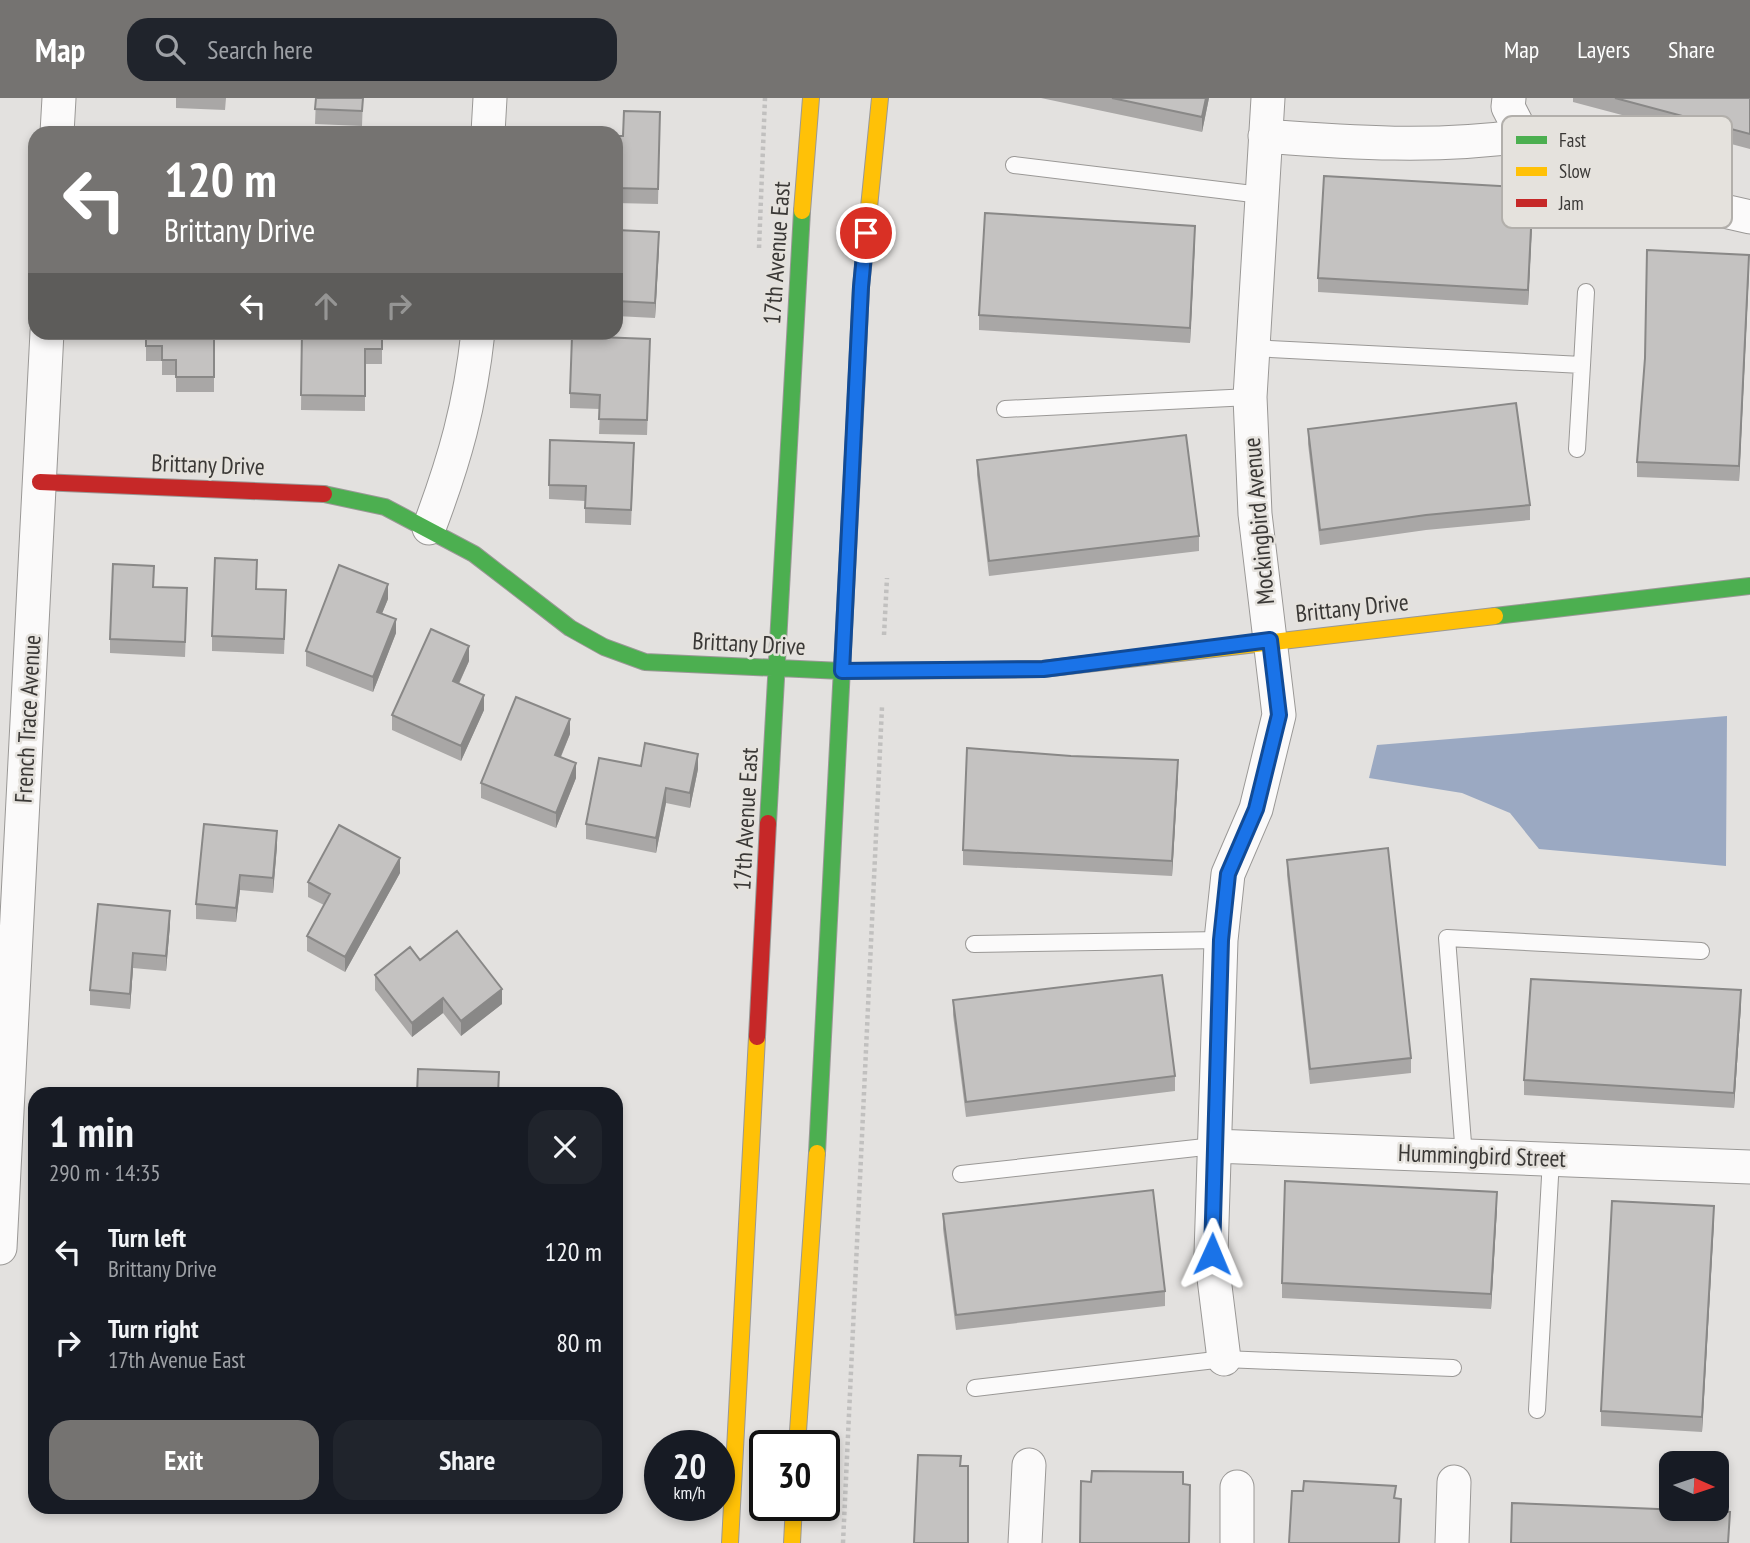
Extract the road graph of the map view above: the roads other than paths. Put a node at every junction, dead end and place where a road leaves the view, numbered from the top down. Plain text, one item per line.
1 (59, 98) edge
2 (489, 98) edge
3 (811, 98) edge
4 (880, 98) edge
5 (1268, 98) edge
6 (1509, 98) edge
7 (1513, 116) edge
8 (57, 126) edge
9 (488, 126) edge
10 (1265, 136) junction
11 (1502, 138) edge
12 (1014, 165) dead end
13 (1261, 195) junction
14 (1732, 213) edge
15 (1750, 217) edge
16 (1586, 292) dead end
17 (47, 340) edge
18 (477, 340) edge
19 (1252, 348) junction
20 (1582, 365) junction
21 (1250, 397) junction
22 (1005, 409) dead end
23 (1577, 449) dead end
24 (40, 482) junction
25 (429, 528) junction
26 (1750, 586) edge
27 (1270, 640) junction
28 (777, 668) junction
29 (842, 671) junction
30 (1221, 940) junction
31 (974, 944) dead end
32 (1701, 951) dead end
33 (15, 1106) edge
34 (1214, 1146) junction
35 (1464, 1156) junction
36 (1550, 1159) junction
37 (1750, 1167) edge
38 (961, 1174) dead end
39 (0, 1248) edge
40 (1224, 1359) junction
41 (1453, 1368) dead end
42 (975, 1388) dead end
43 (1537, 1410) dead end
44 (798, 1430) edge
45 (1028, 1465) dead end
46 (1454, 1482) dead end
47 (1237, 1487) dead end
48 (793, 1521) edge
49 (730, 1543) edge
50 (792, 1543) edge
51 (1025, 1543) edge
52 (1237, 1543) edge
53 (1452, 1543) edge

1 - 8 street
2 - 9 street
3 - 28 street, 17th Avenue East
4 - 29 street
5 - 10 street, Mockingbird Avenue
6 - 7 street
10 - 11 street
10 - 13 street, Mockingbird Avenue
12 - 13 lane
13 - 19 street, Mockingbird Avenue
14 - 15 street
16 - 20 lane
17 - 24 street, French Trace Avenue
18 - 25 street
19 - 20 lane
19 - 21 street, Mockingbird Avenue
20 - 23 lane
21 - 22 lane
21 - 27 street, Mockingbird Avenue
24 - 25 street, Brittany Drive
24 - 33 street, French Trace Avenue
25 - 28 street, Brittany Drive
26 - 27 street, Brittany Drive
27 - 29 street, Brittany Drive
27 - 30 street, Mockingbird Avenue
28 - 29 street, Brittany Drive
28 - 49 street, 17th Avenue East
29 - 44 street
30 - 31 lane
30 - 34 street, Mockingbird Avenue
32 - 35 lane
33 - 39 street, French Trace Avenue
34 - 35 street, Hummingbird Street
34 - 38 lane
34 - 40 street, Mockingbird Avenue
35 - 36 street, Hummingbird Street
36 - 37 street, Hummingbird Street
36 - 43 lane
40 - 41 lane
40 - 42 lane
45 - 51 street
46 - 53 street
47 - 52 street
48 - 50 street

